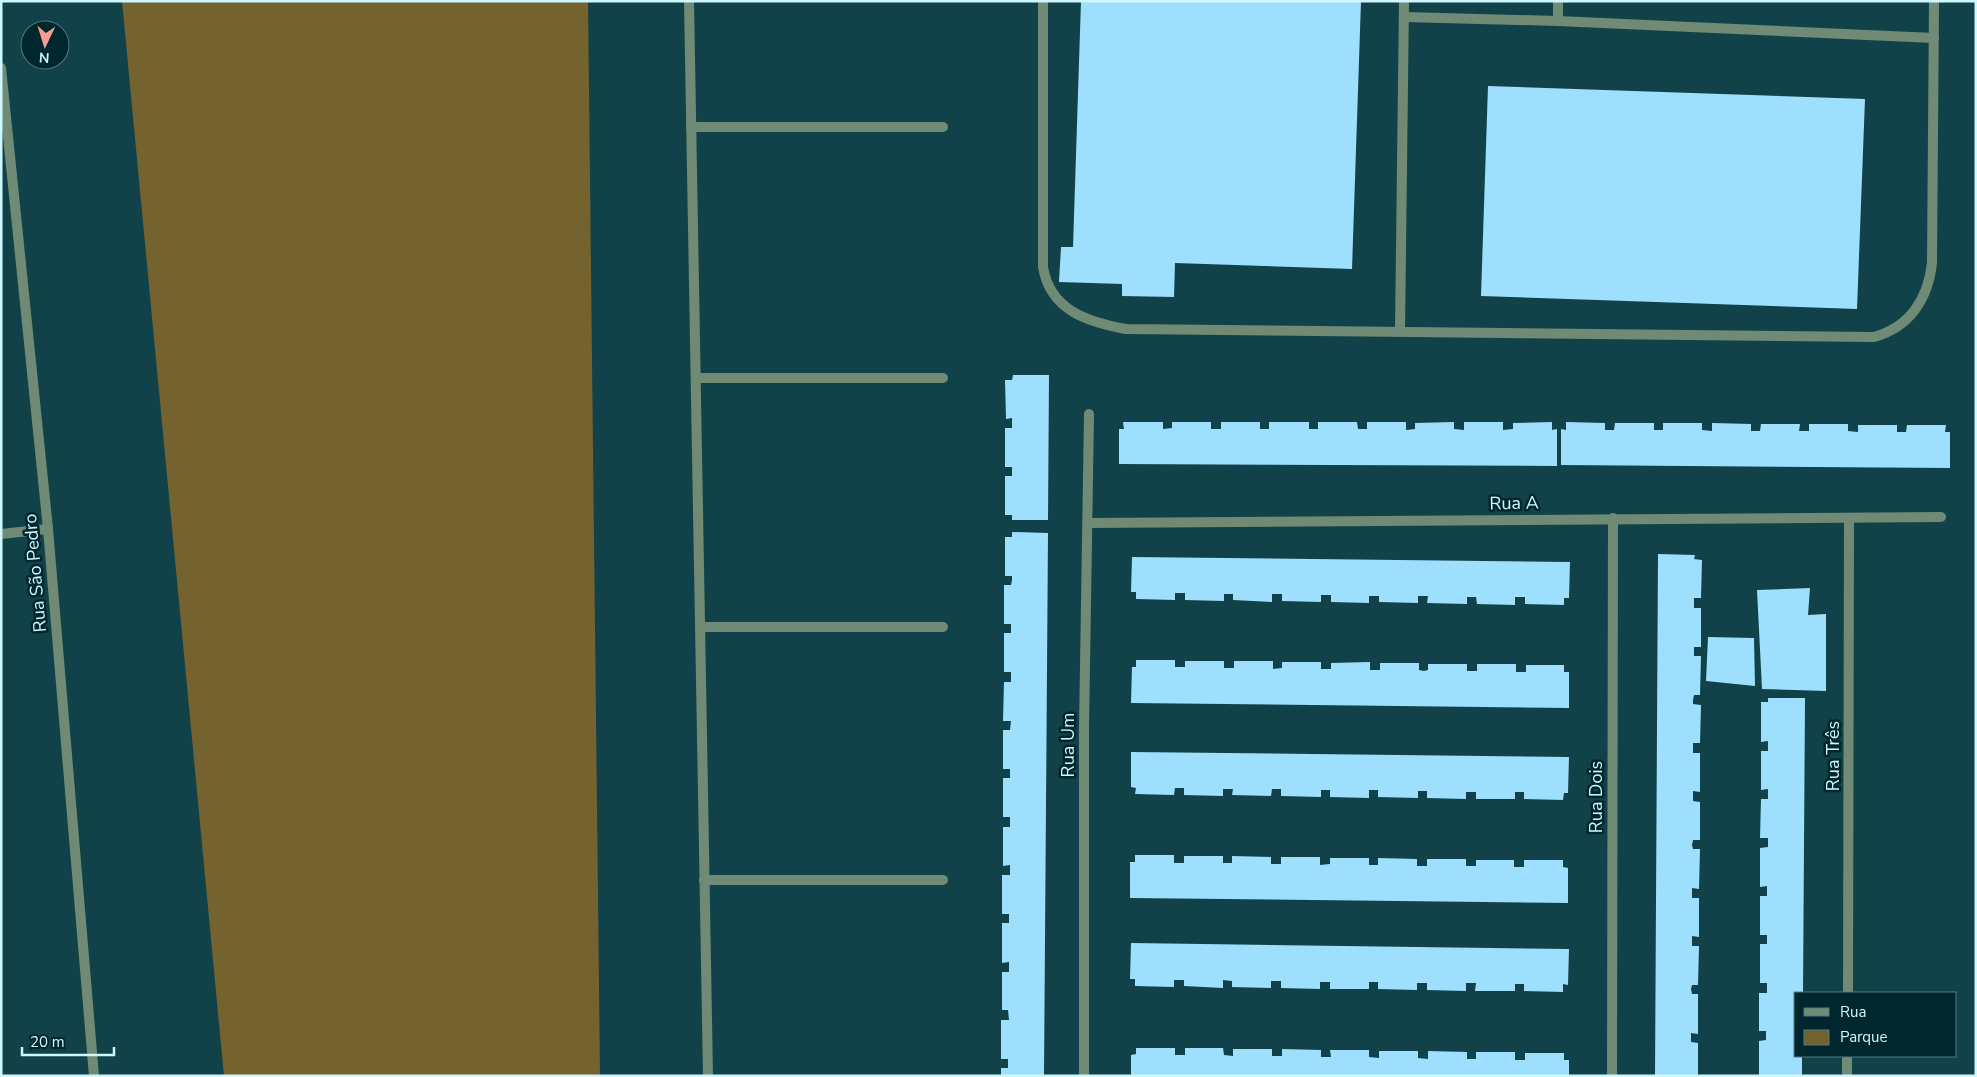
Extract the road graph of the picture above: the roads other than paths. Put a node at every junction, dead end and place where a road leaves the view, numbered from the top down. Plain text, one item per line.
1 (689, 1) edge
2 (1043, 1) edge
3 (1404, 1) edge
4 (1558, 1) edge
5 (1934, 1) edge
6 (1405, 17) junction
7 (1558, 20) junction
8 (1934, 38) junction
9 (1, 68) edge
10 (691, 127) junction
11 (944, 127) dead end
12 (1400, 331) junction
13 (696, 378) junction
14 (943, 378) dead end
15 (1090, 414) dead end
16 (1941, 517) dead end
17 (1613, 518) junction
18 (1849, 519) junction
19 (1088, 523) junction
20 (48, 529) junction
21 (1, 534) edge
22 (700, 627) junction
23 (943, 627) dead end
24 (704, 880) junction
25 (943, 880) dead end
26 (1848, 992) edge
27 (1848, 1057) edge
28 (94, 1076) edge
29 (708, 1076) edge
30 (1084, 1076) edge
31 (1612, 1076) edge
32 (1847, 1076) edge

1 - 10 street
2 - 12 street
3 - 6 street
4 - 7 street
5 - 8 street
6 - 7 street
6 - 12 street
7 - 8 street
8 - 12 street
9 - 20 street, Rua São Pedro
10 - 11 street
10 - 13 street
13 - 14 street
13 - 22 street
15 - 19 street, Rua Um
16 - 18 street, Rua A
17 - 18 street, Rua A
17 - 19 street, Rua A
17 - 31 street, Rua Dois
18 - 26 street, Rua Três
19 - 30 street, Rua Um
20 - 21 street
20 - 28 street, Rua São Pedro
22 - 23 street
22 - 24 street
24 - 25 street
24 - 29 street
27 - 32 street

